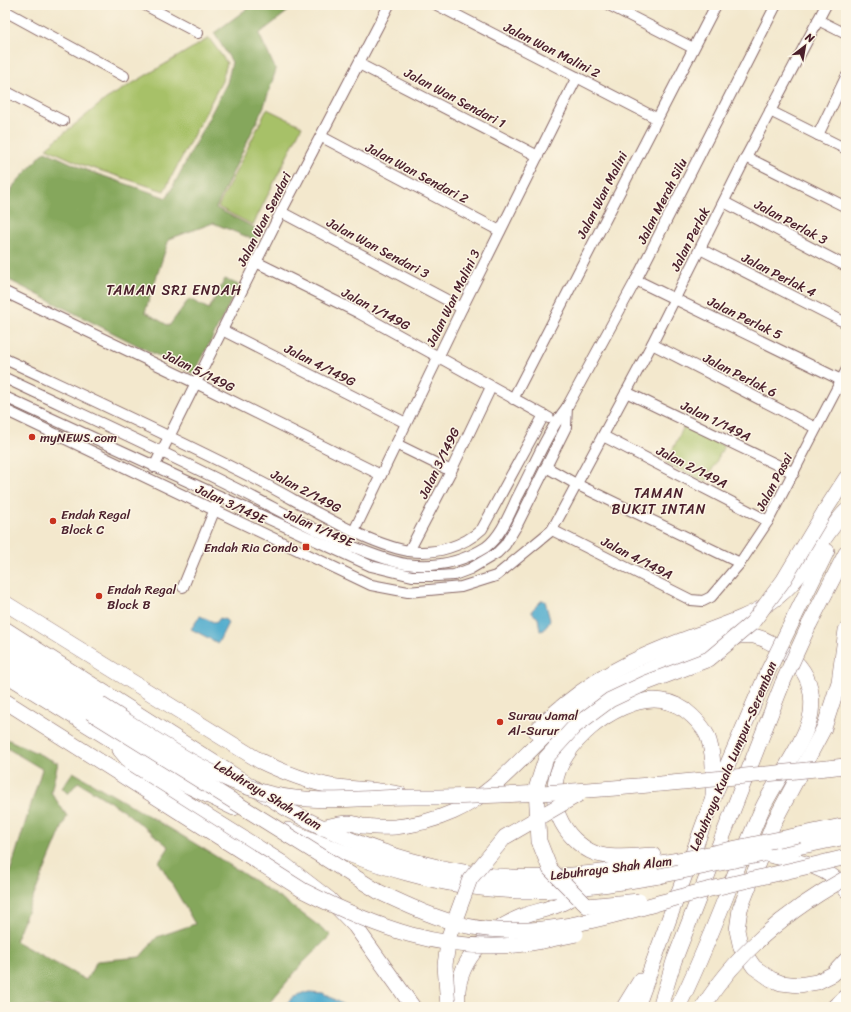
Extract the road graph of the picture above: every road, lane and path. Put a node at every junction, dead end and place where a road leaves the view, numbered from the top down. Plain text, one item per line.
1 (145, 5) edge
2 (389, 5) edge
3 (437, 5) edge
4 (609, 5) edge
5 (716, 5) edge
6 (776, 5) edge
7 (826, 5) edge
8 (5, 11) edge
9 (818, 20) junction
10 (198, 33) dead end
11 (846, 34) edge
12 (693, 48) junction
13 (359, 64) junction
14 (124, 76) dead end
15 (578, 77) junction
16 (846, 77) edge
17 (5, 91) edge
18 (770, 111) junction
19 (656, 118) junction
20 (63, 121) dead end
21 (818, 135) junction
22 (322, 137) junction
23 (846, 149) edge
24 (538, 156) junction
25 (746, 157) junction
26 (724, 202) junction
27 (846, 208) edge
28 (281, 212) junction
29 (500, 232) junction
30 (700, 249) junction
31 (256, 262) junction
32 (846, 266) edge
33 (636, 280) junction
34 (5, 292) edge
35 (675, 298) junction
36 (462, 308) junction
37 (846, 323) edge
38 (222, 330) junction
39 (652, 344) junction
40 (438, 357) junction
41 (5, 359) edge
42 (844, 375) edge
43 (5, 378) edge
44 (196, 383) junction
45 (491, 386) junction
46 (626, 392) junction
47 (5, 397) edge
48 (513, 399) junction
49 (567, 407) junction
50 (5, 410) edge
51 (544, 415) junction
52 (556, 421) junction
53 (406, 423) junction
54 (566, 427) junction
55 (816, 428) junction
56 (169, 436) junction
57 (603, 436) junction
58 (396, 444) junction
59 (161, 452) junction
60 (154, 467) junction
61 (546, 467) junction
62 (451, 471) junction
63 (794, 473) junction
64 (381, 476) junction
65 (846, 478) edge
66 (227, 484) junction
67 (576, 484) junction
68 (220, 497) junction
69 (214, 510) junction
70 (846, 512) edge
71 (768, 521) junction
72 (552, 530) junction
73 (354, 531) junction
74 (410, 551) junction
75 (846, 553) edge
76 (740, 563) junction
77 (183, 588) dead end
78 (711, 597) joint
79 (5, 603) edge
80 (5, 629) edge
81 (846, 630) edge
82 (5, 644) edge
83 (5, 659) edge
84 (5, 674) edge
85 (5, 701) edge
86 (95, 708) junction
87 (114, 742) junction
88 (846, 766) edge
89 (507, 773) junction
90 (583, 792) junction
91 (412, 797) junction
92 (713, 798) junction
93 (846, 825) edge
94 (322, 828) junction
95 (846, 837) edge
96 (764, 854) junction
97 (846, 857) edge
98 (684, 859) junction
99 (846, 878) edge
100 (585, 888) junction
101 (846, 890) edge
102 (696, 893) junction
103 (601, 920) junction
104 (846, 960) edge
105 (648, 975) junction
106 (846, 996) edge
107 (413, 1007) edge
108 (448, 1007) edge
109 (458, 1007) edge
110 (624, 1007) edge
111 (637, 1007) edge
112 (660, 1007) edge
113 (678, 1007) edge
114 (702, 1007) edge
115 (834, 1007) edge

1 - 10 street
2 - 13 street, Jalan Wan Sendari
3 - 15 street, Jalan Wan Malini 2
4 - 12 street
5 - 12 street, Jalan Wan Malini
6 - 33 street, Jalan Merah Silu
7 - 9 street, Jalan Perlak
8 - 14 street
9 - 11 street
9 - 18 street, Jalan Perlak
12 - 19 street, Jalan Wan Malini
13 - 22 street, Jalan Wan Sendari
13 - 24 street, Jalan Wan Sendari 1
15 - 19 street, Jalan Wan Malini 2
15 - 24 street, Jalan Wan Malini 3
16 - 21 street
17 - 20 street
18 - 21 street
18 - 25 street, Jalan Perlak
19 - 48 street, Jalan Wan Malini
21 - 23 street
22 - 28 street, Jalan Wan Sendari
22 - 29 street, Jalan Wan Sendari 2
24 - 29 street, Jalan Wan Malini 3
25 - 26 street, Jalan Perlak
25 - 27 street
26 - 30 street, Jalan Perlak
26 - 32 street, Jalan Perlak 3
28 - 31 street, Jalan Wan Sendari
28 - 36 street, Jalan Wan Sendari 3
29 - 36 street, Jalan Wan Malini 3
30 - 35 street, Jalan Perlak
30 - 37 street, Jalan Perlak 4
31 - 38 street, Jalan Wan Sendari
31 - 40 street, Jalan 1/149G
33 - 35 street, Jalan Perlak 5
33 - 49 street, Jalan Merah Silu
34 - 44 street, Jalan 5/149G
35 - 39 street, Jalan Perlak
35 - 42 street, Jalan Perlak 5
36 - 40 street, Jalan Wan Malini 3
38 - 44 street, Jalan Wan Sendari
38 - 53 street, Jalan 4/149G
39 - 46 street, Jalan Perlak
39 - 55 street, Jalan Perlak 6
40 - 45 street, Jalan 1/149G
40 - 53 street, Jalan Wan Malini 3
41 - 56 street, Jalan 2/149G
42 - 55 street, Jalan Pasai
43 - 59 street, Jalan 1/149E
44 - 56 street, Jalan Wan Sendari
44 - 64 street, Jalan 5/149G
45 - 48 street, Jalan 1/149G
45 - 62 street, Jalan 3/149G
46 - 57 street, Jalan Perlak
46 - 63 street, Jalan 1/149A
47 - 60 street, Jalan 1/149E
48 - 51 street, Jalan 1/149G
49 - 52 street, Jalan Merah Silu
49 - 54 street, Jalan Merah Silu
50 - 69 street, Jalan 3/149E
51 - 52 street, Jalan 1/149G
51 - 74 street, Jalan 2/149G
52 - 54 street, Jalan 1/149G
52 - 66 street, Jalan 1/149E
53 - 58 street, Jalan Wan Malini 3
54 - 61 street, Jalan 1/149E
55 - 63 street, Jalan Pasai
56 - 59 street, Jalan Wan Sendari
56 - 73 street, Jalan 2/149G
57 - 67 street, Jalan Perlak
57 - 71 street, Jalan 2/149A
58 - 62 street
58 - 64 street, Jalan Wan Malini 3
59 - 60 street, Jalan Wan Sendari
59 - 66 street, Jalan 1/149E
60 - 68 street, Jalan 1/149E
61 - 67 street
61 - 68 street, Jalan 1/149E
62 - 74 street, Jalan 3/149G
63 - 71 street, Jalan Pasai
64 - 73 street, Jalan Wan Malini 3
65 - 102 highway, bridge
66 - 68 street
67 - 72 street, Jalan 3/149E
67 - 76 street
68 - 69 street
69 - 72 street, Jalan 3/149E
69 - 77 street
70 - 89 highway
70 - 92 highway, Lebuhraya Kuala Lumpur–Seremban, bridge
71 - 76 street, Jalan Pasai
72 - 78 street, Jalan 4/149A
73 - 74 street, Jalan 2/149G
75 - 112 highway, Lebuhraya Kuala Lumpur–Seremban, bridge
76 - 78 street, Jalan Pasai
79 - 91 highway, bridge
80 - 94 highway, Lebuhraya Shah Alam
81 - 104 highway
82 - 86 highway
83 - 86 highway
84 - 87 highway, Lebuhraya Shah Alam
85 - 103 highway, bridge
86 - 91 highway, bridge
86 - 103 highway, bridge
87 - 100 highway, Lebuhraya Shah Alam
87 - 107 highway
88 - 90 highway, bridge
89 - 94 highway
89 - 113 highway
90 - 91 highway, bridge
90 - 108 highway, bridge
92 - 98 highway
92 - 105 highway, Lebuhraya Kuala Lumpur–Seremban
93 - 98 highway, Lebuhraya Shah Alam, bridge
94 - 98 highway, Lebuhraya Shah Alam
95 - 96 highway, Lebuhraya Shah Alam
96 - 100 highway, Lebuhraya Shah Alam, bridge
96 - 101 highway
97 - 102 highway, bridge
99 - 114 highway, bridge
100 - 109 highway
102 - 103 highway, bridge
105 - 110 highway
105 - 111 highway, Lebuhraya Kuala Lumpur–Seremban
106 - 115 highway

